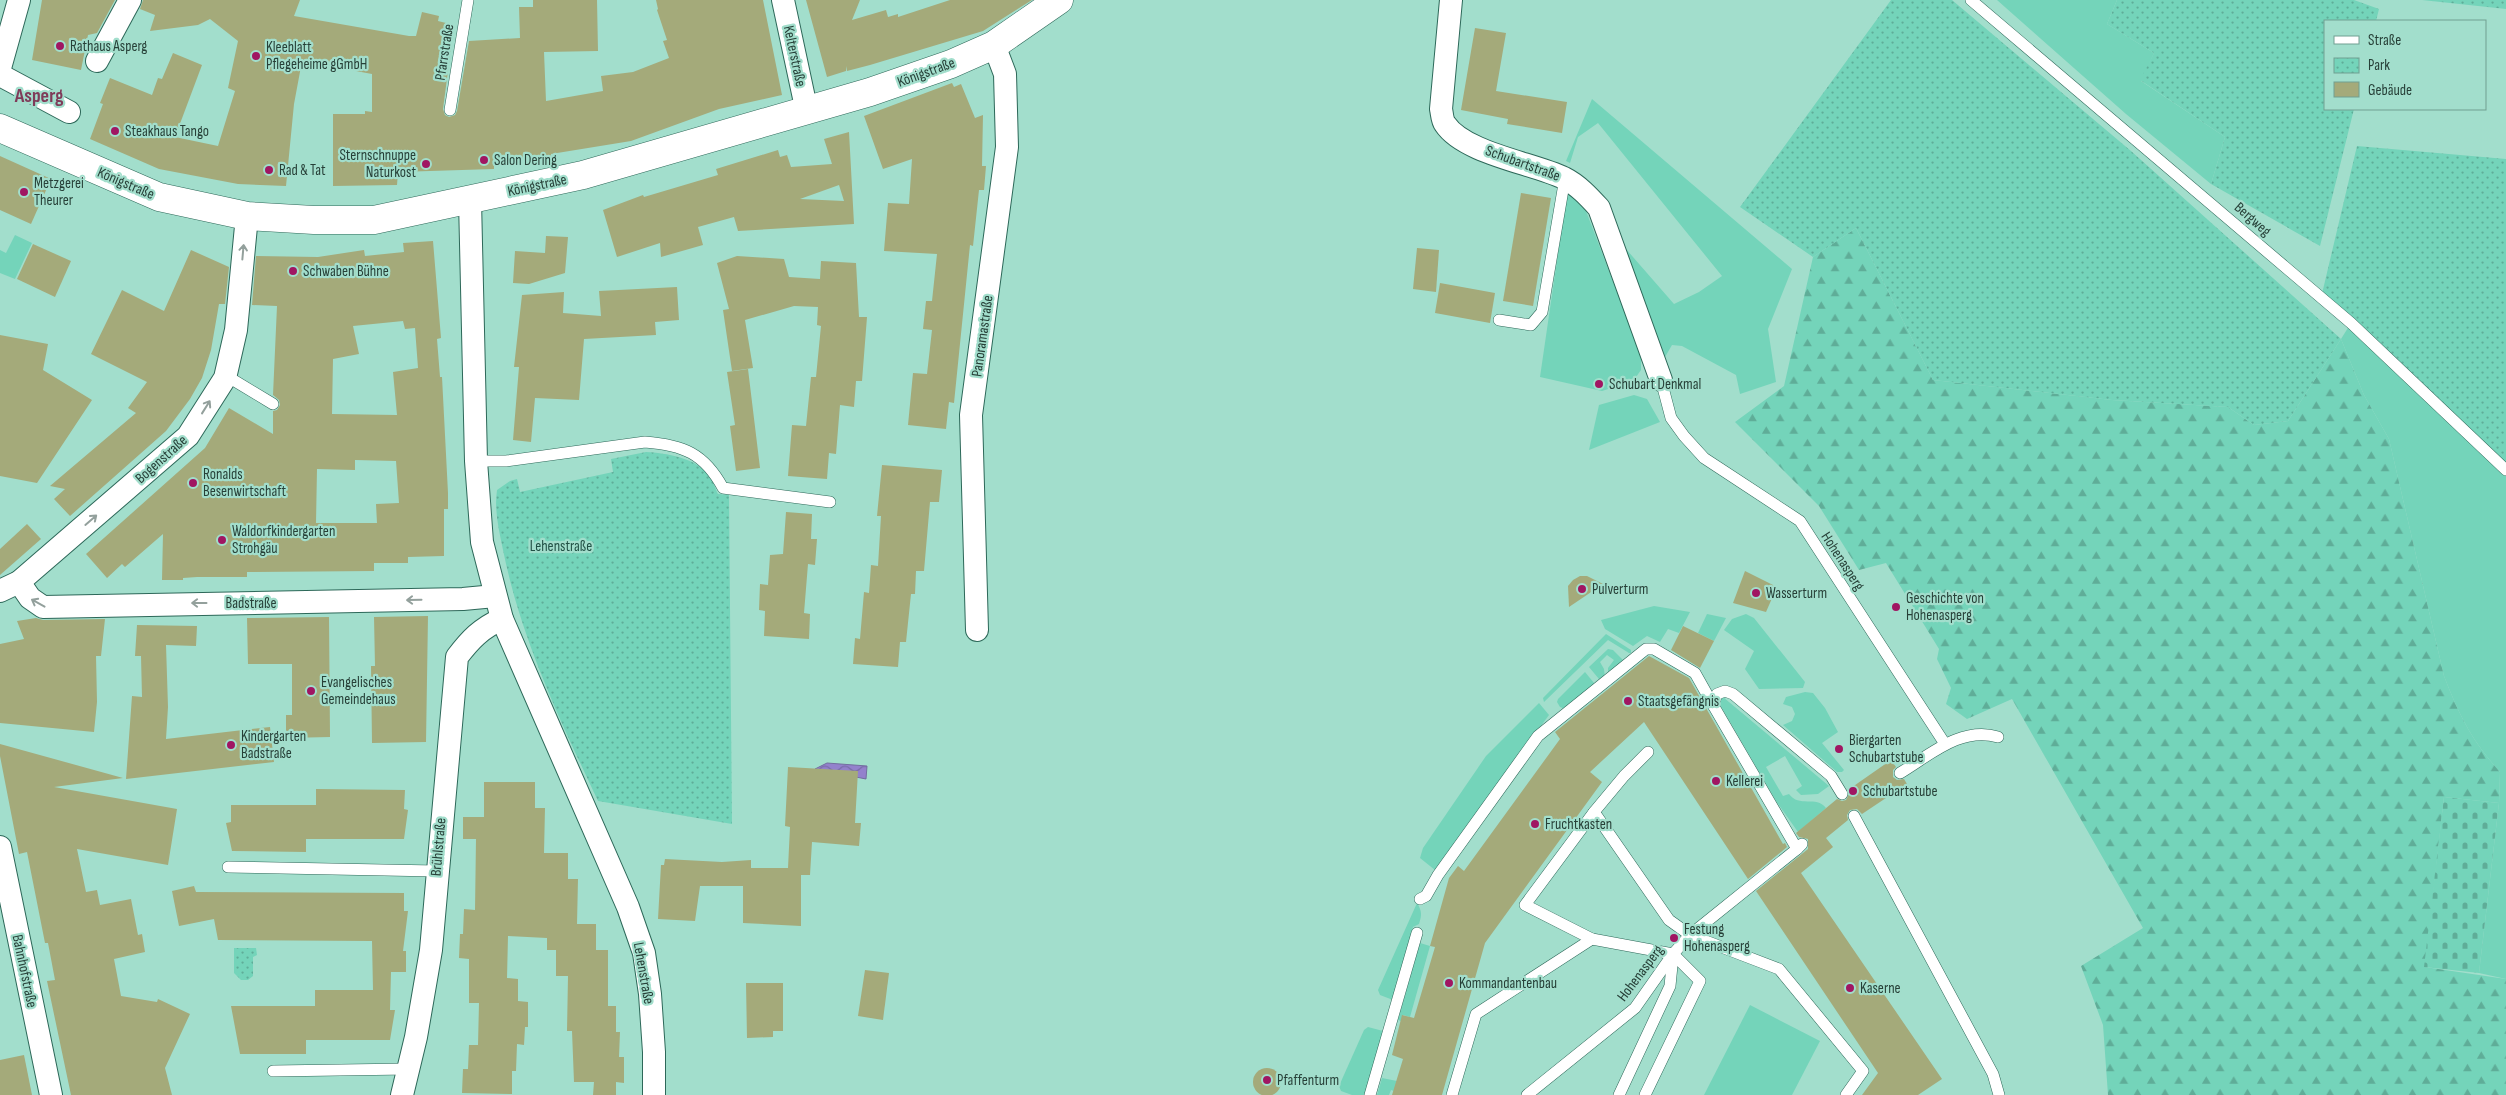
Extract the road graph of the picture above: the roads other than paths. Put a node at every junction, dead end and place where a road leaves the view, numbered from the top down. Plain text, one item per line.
1 (19, 0) edge
2 (130, 0) edge
3 (468, 0) edge
4 (783, 0) edge
5 (1059, 0) edge
6 (1451, 0) edge
7 (1971, 0) edge
8 (994, 45) junction
9 (97, 61) dead end
10 (0, 68) edge
11 (0, 76) edge
12 (450, 110) dead end
13 (69, 112) dead end
14 (807, 112) junction
15 (0, 128) edge
16 (1565, 178) junction
17 (470, 200) junction
18 (247, 216) junction
19 (1499, 320) dead end
20 (226, 375) junction
21 (1660, 380) joint
22 (273, 404) dead end
23 (476, 461) junction
24 (2506, 470) edge
25 (830, 502) dead end
26 (10, 587) edge
27 (495, 596) junction
28 (502, 619) junction
29 (977, 630) dead end
30 (1713, 705) junction
31 (1998, 738) dead end
32 (1941, 747) junction
33 (1648, 752) dead end
34 (1900, 773) dead end
35 (1842, 794) dead end
36 (1594, 812) junction
37 (1854, 816) dead end
38 (0, 847) edge
39 (228, 868) dead end
40 (436, 870) junction
41 (1420, 899) dead end
42 (1416, 933) dead end
43 (1690, 935) junction
44 (1592, 939) junction
45 (1673, 954) junction
46 (408, 1069) junction
47 (273, 1071) dead end
48 (52, 1095) edge
49 (402, 1095) edge
50 (654, 1095) edge
51 (1370, 1095) edge
52 (1452, 1095) edge
53 (1527, 1095) edge
54 (1619, 1095) edge
55 (1645, 1095) edge
56 (1846, 1095) edge
57 (2000, 1095) edge

1 - 10 street
2 - 9 street
3 - 12 lane, Pfarrstraße
4 - 14 street, Kelterstraße
5 - 8 main road, Königstraße
6 - 16 street, Schubartstraße
7 - 24 lane, Bergweg
8 - 14 main road, Königstraße
8 - 29 street, Panoramastraße
11 - 13 street
14 - 17 main road, Königstraße
15 - 18 main road, Königstraße
16 - 19 lane
16 - 21 street, Schubartstraße
17 - 18 main road, Königstraße
17 - 23 street, Lehenstraße
20 -> 18 street, Bogenstraße
20 - 22 lane
26 -> 20 street, Bogenstraße
21 - 32 lane, Hohenasperg
23 - 25 lane
23 - 27 street, Lehenstraße
27 -> 26 street, Badstraße
27 - 28 street, Lehenstraße
28 - 40 street, Brühlstraße
28 - 50 street, Lehenstraße
30 - 35 lane
30 - 41 lane, Hohenasperg
30 - 43 lane, Hohenasperg
31 - 32 lane
32 - 34 lane
33 - 36 lane
36 - 43 lane
36 - 44 lane
37 - 57 lane
38 - 48 street, Bahnhofstraße
39 - 40 lane
40 - 46 street, Brühlstraße
42 - 51 lane
43 - 45 lane, Hohenasperg
43 - 56 lane
44 - 45 lane
44 - 52 lane
45 - 53 lane, Hohenasperg
45 - 54 lane
45 - 55 lane
46 - 47 lane
46 - 49 street, Brühlstraße

